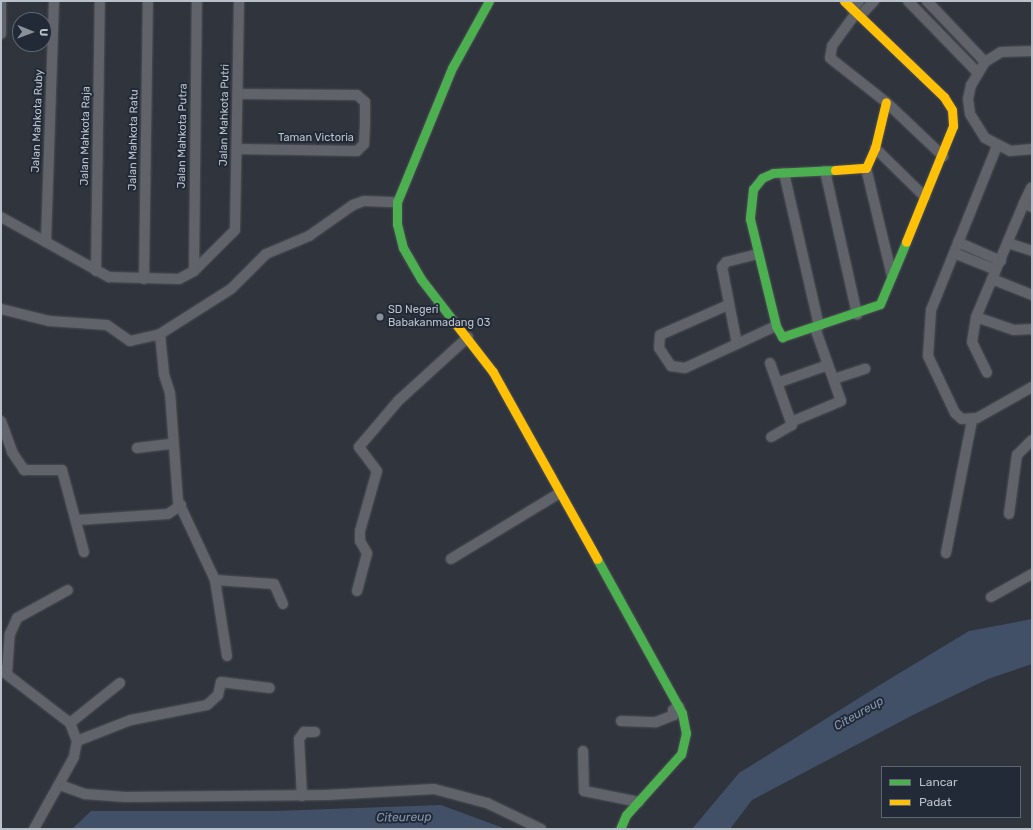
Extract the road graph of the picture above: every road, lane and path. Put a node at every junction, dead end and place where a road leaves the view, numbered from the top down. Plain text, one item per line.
1 (1, 1) edge
2 (54, 1) edge
3 (100, 1) edge
4 (148, 1) edge
5 (197, 1) edge
6 (239, 1) edge
7 (489, 1) edge
8 (844, 1) edge
9 (874, 1) edge
10 (908, 1) edge
11 (927, 1) edge
12 (857, 10) edge
13 (1, 16) edge
14 (1, 34) edge
15 (1032, 51) edge
16 (985, 62) junction
17 (977, 72) junction
18 (238, 94) junction
19 (886, 102) junction
20 (997, 146) junction
21 (875, 148) junction
22 (237, 149) junction
23 (1030, 152) edge
24 (943, 156) junction
25 (866, 168) junction
26 (825, 171) junction
27 (784, 173) junction
28 (1031, 188) dead end
29 (925, 197) junction
30 (397, 202) junction
31 (1028, 205) edge
32 (1, 217) edge
33 (46, 242) junction
34 (958, 242) junction
35 (1008, 243) junction
36 (1032, 251) edge
37 (954, 253) junction
38 (758, 254) junction
39 (996, 270) junction
40 (96, 271) junction
41 (194, 271) junction
42 (892, 278) junction
43 (144, 279) junction
44 (1032, 295) edge
45 (728, 305) junction
46 (1, 309) edge
47 (857, 314) junction
48 (976, 317) junction
49 (776, 326) junction
50 (817, 327) junction
51 (1032, 329) edge
52 (160, 334) junction
53 (468, 337) junction
54 (736, 344) junction
55 (770, 363) dead end
56 (828, 364) junction
57 (865, 369) dead end
58 (987, 373) dead end
59 (834, 379) junction
60 (777, 383) junction
61 (1032, 387) edge
62 (972, 420) junction
63 (1, 421) edge
64 (791, 422) junction
65 (771, 437) dead end
66 (1032, 440) edge
67 (172, 444) junction
68 (137, 448) dead end
69 (558, 494) junction
70 (181, 504) junction
71 (1009, 514) dead end
72 (78, 520) junction
73 (84, 552) dead end
74 (946, 553) dead end
75 (451, 560) dead end
76 (1032, 574) edge
77 (215, 580) junction
78 (68, 590) dead end
79 (357, 591) dead end
80 (991, 597) dead end
81 (283, 604) dead end
82 (227, 656) dead end
83 (4, 672) edge
84 (120, 683) dead end
85 (270, 688) dead end
86 (679, 707) junction
87 (621, 720) dead end
88 (70, 723) junction
89 (315, 732) dead end
90 (77, 741) junction
91 (583, 751) dead end
92 (60, 784) junction
93 (302, 796) junction
94 (639, 802) junction
95 (34, 829) edge
96 (541, 829) edge
97 (620, 829) edge

1 - 13 street
2 - 33 street, Jalan Mahkota Ruby
3 - 40 street, Jalan Mahkota Raja
4 - 43 street, Jalan Mahkota Ratu
5 - 41 street, Jalan Mahkota Putra
6 - 18 street, Jalan Mahkota Putri
7 - 30 street
8 - 12 street
9 - 12 street
10 - 17 street
11 - 16 street
12 - 19 street
12 - 24 street
13 - 14 street
15 - 16 street
16 - 17 street
17 - 20 street
18 - 22 street, Jalan Mahkota Putri
18 - 22 street, Taman Victoria
19 - 21 street
19 - 24 street
20 - 23 street
20 - 34 street
21 - 25 street
21 - 29 street
22 - 41 street, Jalan Mahkota Putri
24 - 29 street
25 - 26 street
25 - 42 street
26 - 27 street
26 - 47 street
27 - 38 street
27 - 50 street
28 - 31 street
29 - 42 street
30 - 52 street
30 - 53 street
31 - 35 street
32 - 33 street
33 - 40 street
34 - 37 street
34 - 39 street
35 - 36 street
35 - 39 street
37 - 39 street
37 - 62 street
38 - 45 street
38 - 49 street
39 - 44 street
39 - 48 street
40 - 43 street
41 - 43 street
42 - 47 street
45 - 54 street
45 - 54 street
46 - 52 street
47 - 50 street
48 - 51 street
48 - 58 street
49 - 50 street
49 - 54 street
50 - 56 street
52 - 67 street
53 - 69 street
53 - 79 street
55 - 60 street
56 - 59 street
56 - 60 street
57 - 59 street
59 - 64 street
60 - 64 street
61 - 62 street
62 - 74 street
63 - 72 street
64 - 65 street
66 - 71 street
67 - 68 street
67 - 70 street
69 - 75 street
69 - 86 street
70 - 72 street
70 - 77 street
72 - 73 street
76 - 80 street
77 - 81 street
77 - 82 street
78 - 83 street
83 - 88 street
84 - 88 street
85 - 90 street
86 - 87 street
86 - 94 street
88 - 90 street
89 - 93 street
90 - 92 street
91 - 94 street
92 - 93 street
92 - 95 street
93 - 96 street
94 - 97 street

